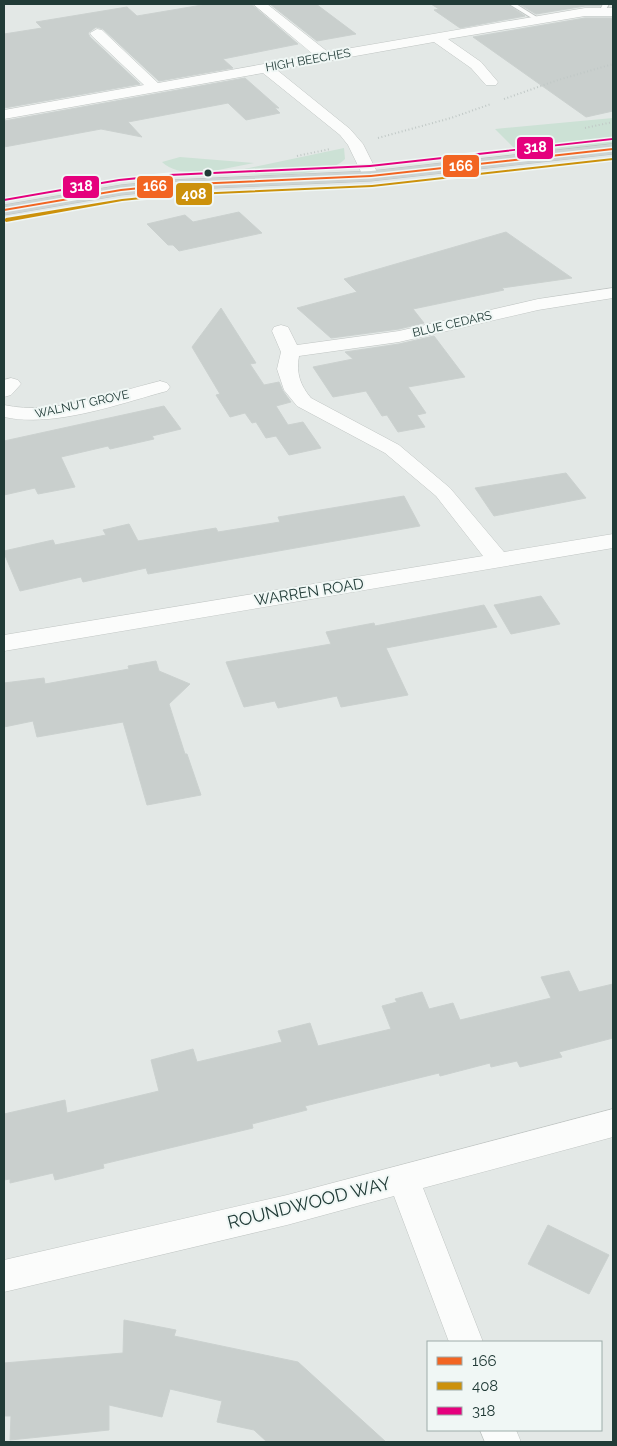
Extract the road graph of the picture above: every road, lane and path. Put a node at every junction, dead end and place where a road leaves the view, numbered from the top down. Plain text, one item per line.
1 (260, 4) edge
2 (512, 4) edge
3 (607, 9) edge
4 (537, 19) junction
5 (98, 32) dead end
6 (438, 38) junction
7 (325, 57) junction
8 (613, 64) edge
9 (265, 67) junction
10 (491, 82) dead end
11 (155, 88) junction
12 (4, 115) edge
13 (355, 144) junction
14 (613, 149) edge
15 (371, 176) junction
16 (4, 210) edge
17 (613, 293) edge
18 (281, 331) dead end
19 (290, 352) junction
20 (160, 388) dead end
21 (4, 411) edge
22 (613, 541) edge
23 (499, 561) junction
24 (4, 643) edge
25 (613, 1123) edge
26 (404, 1180) junction
27 (4, 1276) edge
28 (466, 1341) edge

1 - 7 street
2 - 4 lane
3 - 4 street, HIGH BEECHES
4 - 6 street, HIGH BEECHES
5 - 11 street
6 - 7 street, HIGH BEECHES
6 - 10 street
7 - 9 street, HIGH BEECHES
8 - 13 path
9 - 11 street, HIGH BEECHES
9 - 13 street
11 - 12 street, HIGH BEECHES
13 - 15 street
14 - 15 main road
15 - 16 main road
17 - 19 street, BLUE CEDARS
18 - 19 street
19 - 23 street
20 - 21 street, WALNUT GROVE
22 - 23 street, WARREN ROAD
23 - 24 street, WARREN ROAD
25 - 26 street, ROUNDWOOD WAY
26 - 27 street, ROUNDWOOD WAY
26 - 28 street

